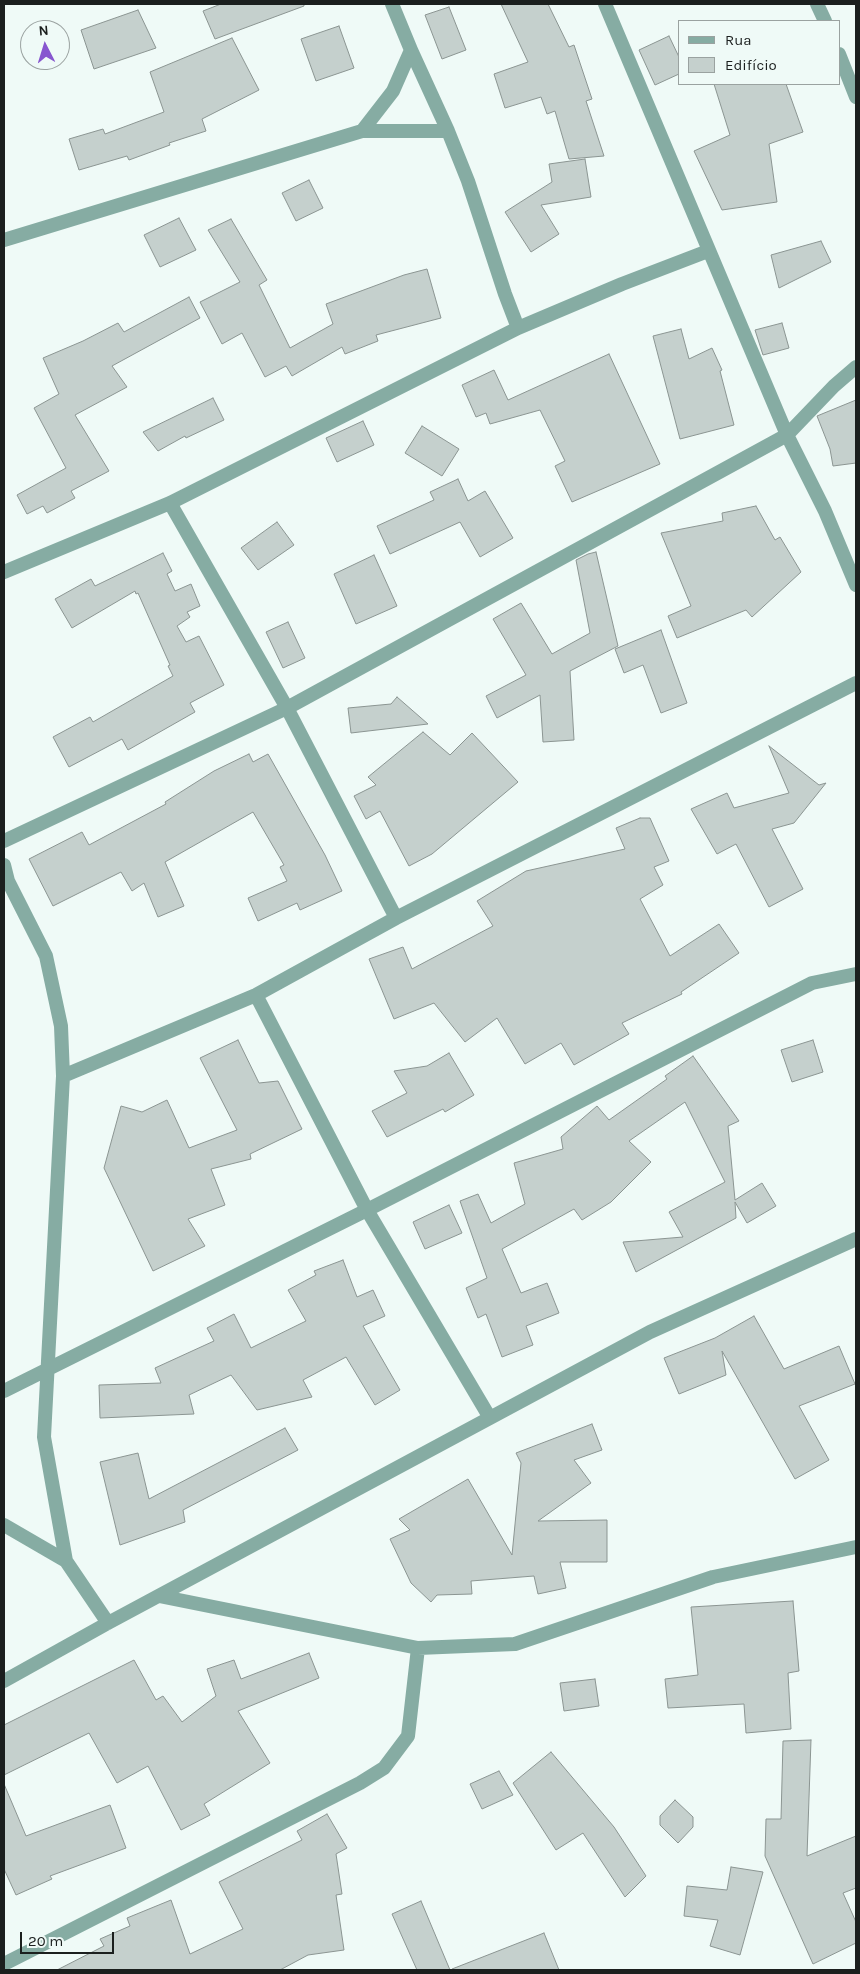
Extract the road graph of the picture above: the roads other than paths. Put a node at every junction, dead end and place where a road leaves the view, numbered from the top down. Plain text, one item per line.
1 (392, 4) edge
2 (605, 4) edge
3 (411, 50) junction
4 (840, 57) edge
5 (856, 97) edge
6 (362, 131) junction
7 (448, 131) junction
8 (4, 240) edge
9 (708, 251) junction
10 (518, 328) junction
11 (856, 367) edge
12 (787, 435) junction
13 (170, 503) junction
14 (4, 572) edge
15 (856, 585) edge
16 (856, 683) edge
17 (286, 708) junction
18 (4, 841) edge
19 (4, 865) edge
20 (6, 880) edge
21 (396, 918) junction
22 (856, 974) edge
23 (256, 995) junction
24 (63, 1076) junction
25 (367, 1210) junction
26 (856, 1239) edge
27 (49, 1368) junction
28 (4, 1391) edge
29 (490, 1418) junction
30 (4, 1525) edge
31 (856, 1547) edge
32 (66, 1561) junction
33 (159, 1596) junction
34 (108, 1623) junction
35 (418, 1648) junction
36 (4, 1681) edge
37 (4, 1964) edge

1 - 3 street
2 - 9 street
3 - 6 street
3 - 7 street
4 - 5 street
6 - 7 street
6 - 8 street
7 - 10 street
9 - 10 street
9 - 12 street
10 - 13 street
11 - 12 street
12 - 15 street
12 - 17 street
13 - 14 street
13 - 17 street
16 - 21 street
17 - 18 street
17 - 21 street
19 - 20 street
20 - 24 street
21 - 23 street
22 - 25 street
23 - 24 street
23 - 25 street
24 - 27 street
25 - 27 street
25 - 29 street
26 - 29 street
27 - 28 street
27 - 32 street
29 - 33 street
30 - 32 street
31 - 35 street
32 - 34 street
33 - 34 street
33 - 35 street
34 - 36 street
35 - 37 street

